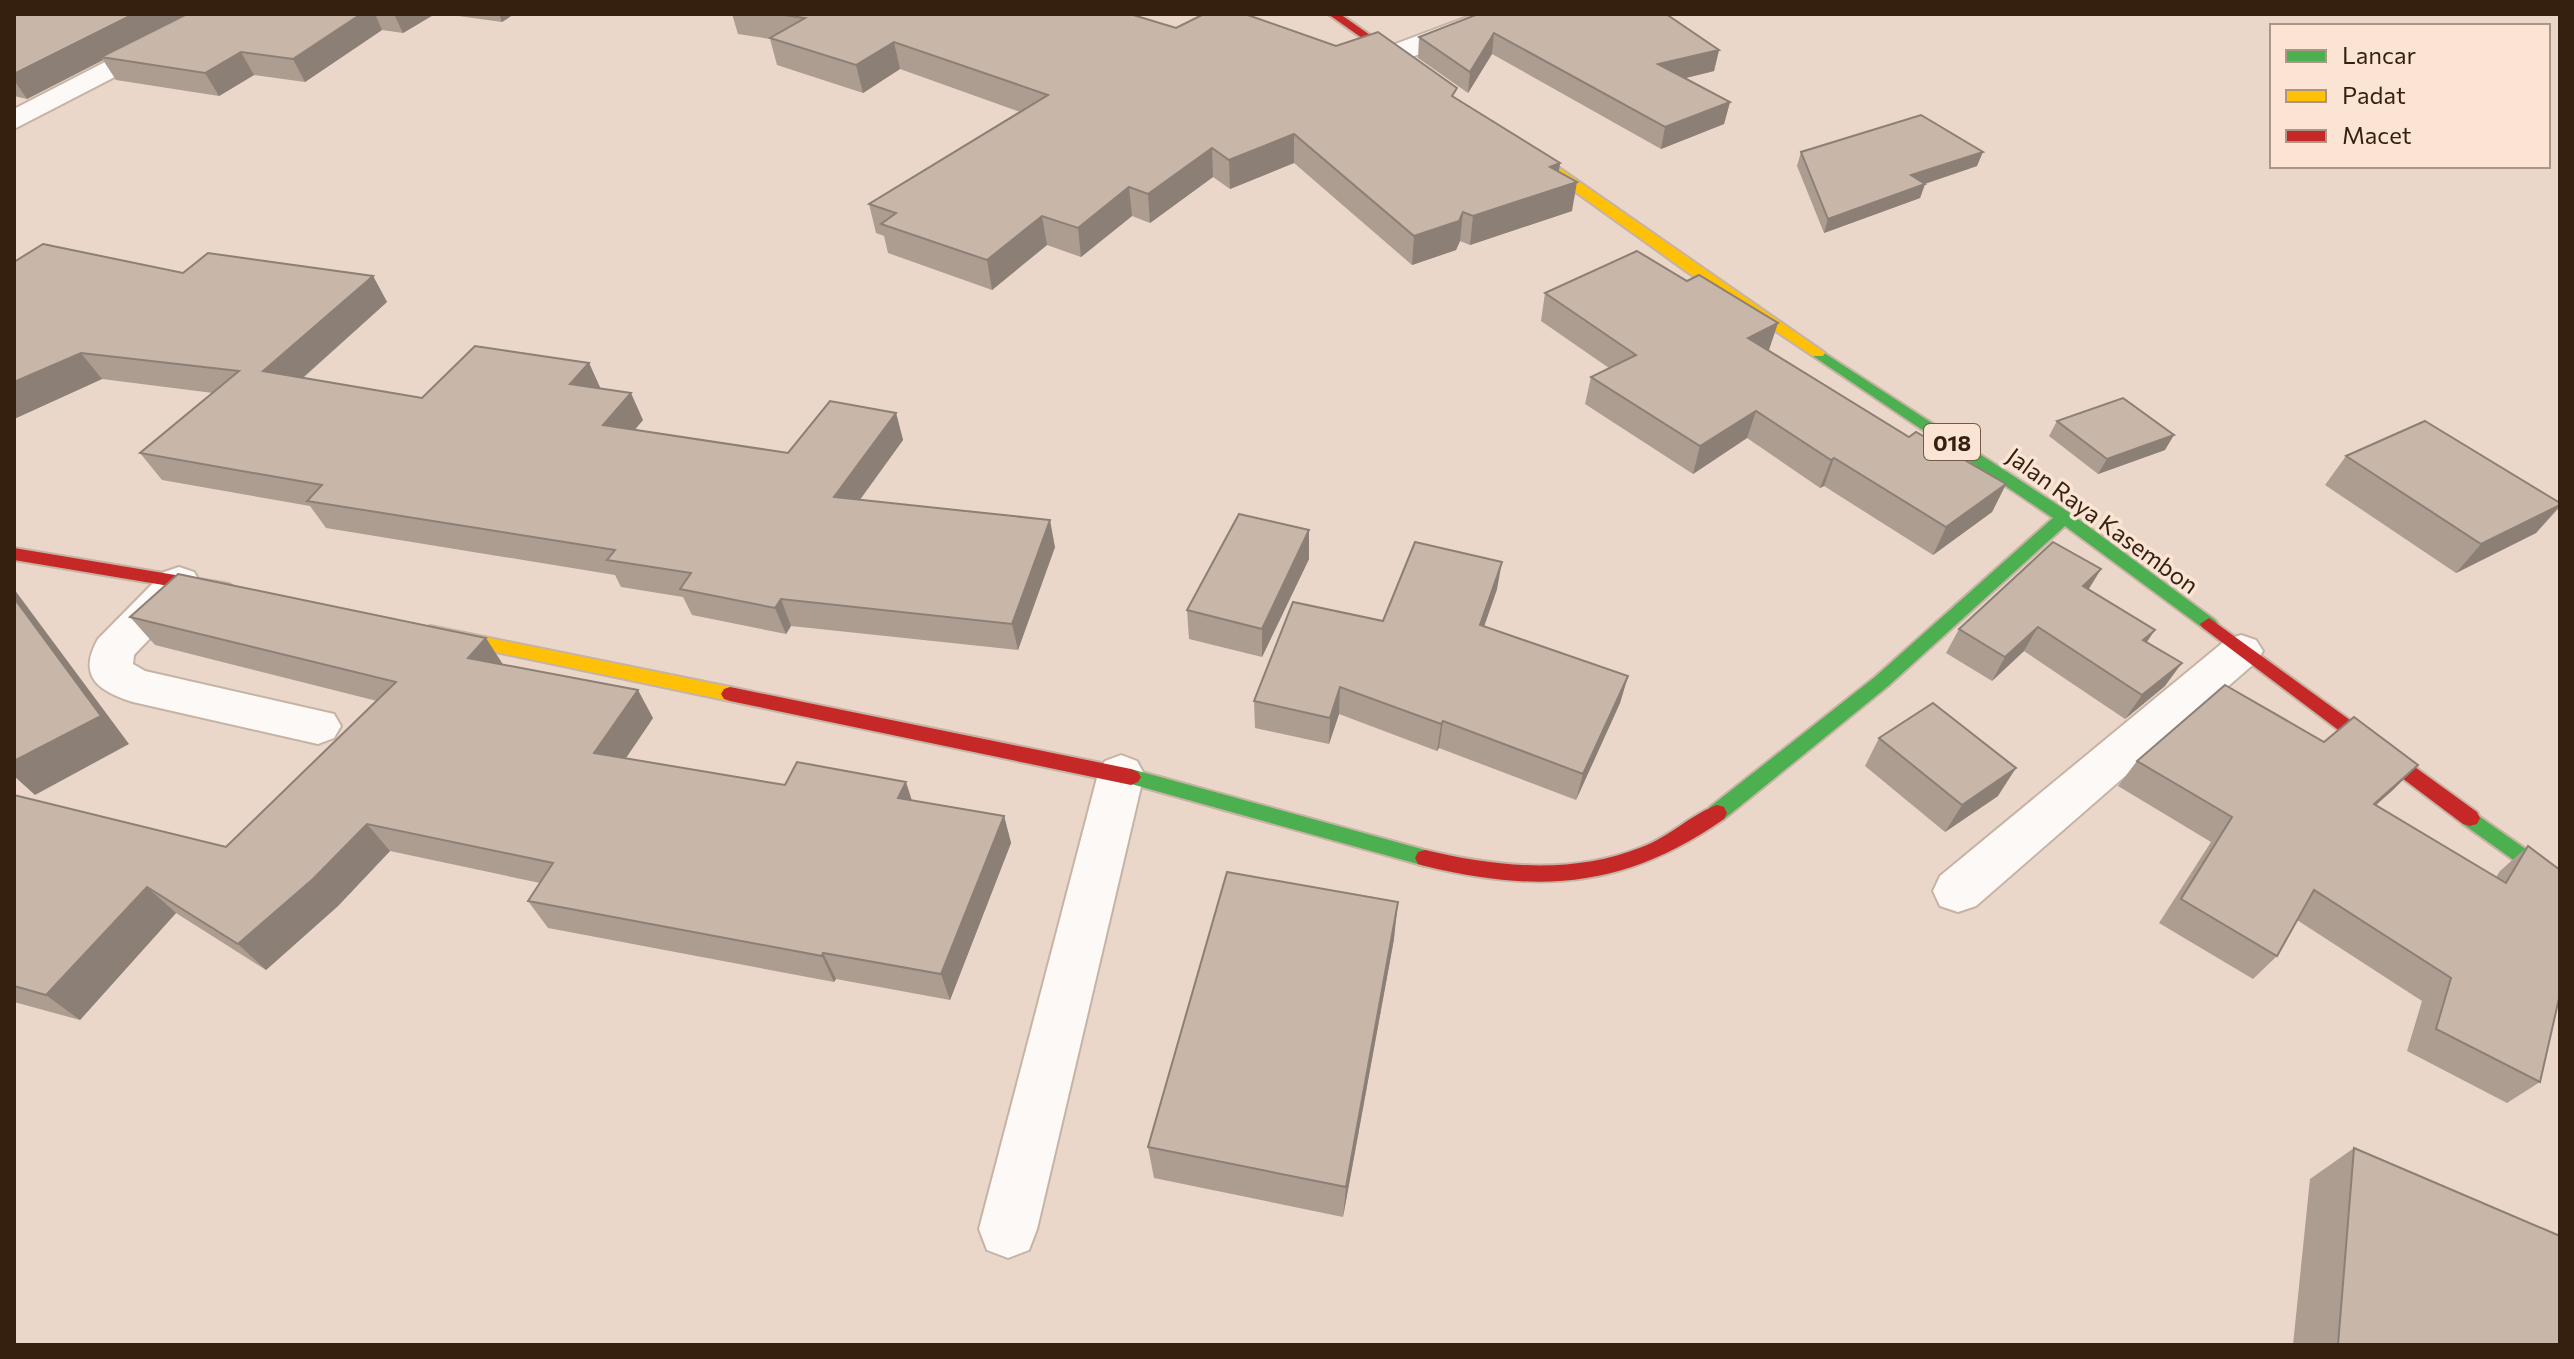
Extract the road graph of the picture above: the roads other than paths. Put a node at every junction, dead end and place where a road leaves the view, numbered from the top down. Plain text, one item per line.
1 (218, 14) edge
2 (1333, 14) edge
3 (1499, 14) edge
4 (1392, 55) junction
5 (1428, 81) edge
6 (14, 120) edge
7 (1515, 143) edge
8 (2064, 517) junction
9 (14, 554) edge
10 (180, 580) junction
11 (242, 593) edge
12 (411, 628) edge
13 (2241, 651) junction
14 (318, 726) dead end
15 (1121, 774) junction
16 (2560, 884) edge
17 (1958, 891) dead end
18 (1008, 1229) dead end

1 - 6 street
2 - 4 street
3 - 4 street
4 - 5 street
7 - 8 street, Jalan Raya Kasembon / 018
8 - 13 street, Jalan Raya Kasembon / 018
8 - 15 street
9 - 10 street
10 - 11 street
10 - 14 street
12 - 15 street
13 - 16 street, Jalan Raya Kasembon / 018
13 - 17 street
15 - 18 street

